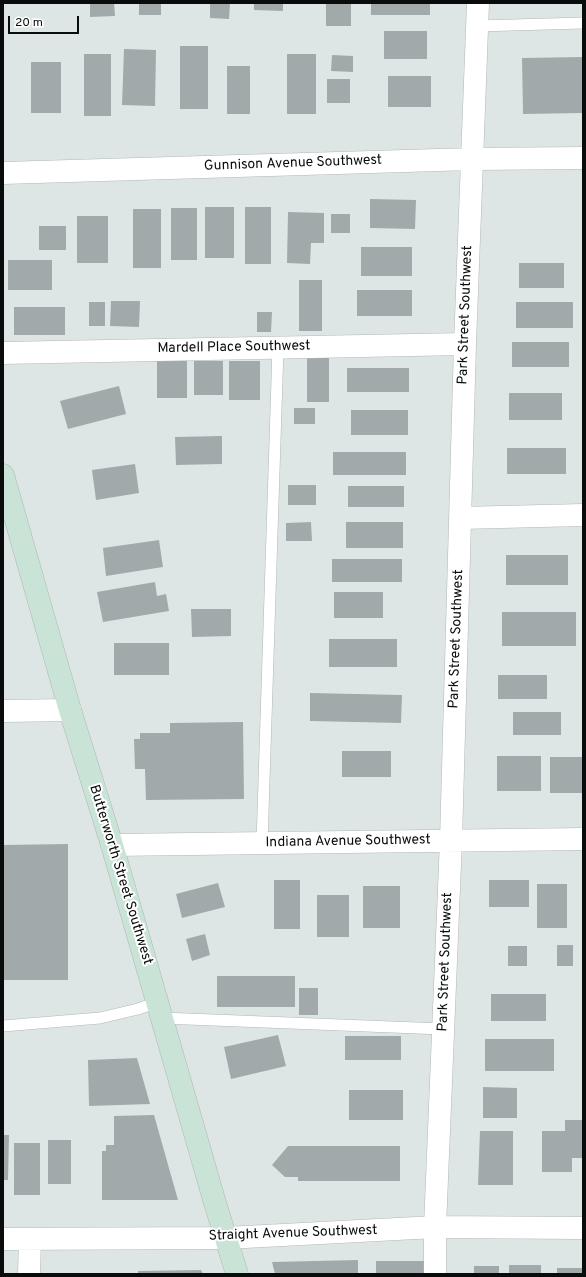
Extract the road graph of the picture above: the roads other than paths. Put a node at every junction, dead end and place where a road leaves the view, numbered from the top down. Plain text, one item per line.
1 (478, 3) edge
2 (583, 22) edge
3 (477, 26) junction
4 (583, 158) edge
5 (472, 159) junction
6 (3, 173) edge
7 (465, 344) junction
8 (278, 348) junction
9 (3, 353) edge
10 (3, 475) edge
11 (583, 516) edge
12 (460, 518) junction
13 (70, 710) junction
14 (3, 711) edge
15 (583, 839) edge
16 (451, 840) junction
17 (262, 843) junction
18 (112, 845) junction
19 (160, 1010) junction
20 (3, 1026) edge
21 (443, 1030) junction
22 (434, 1228) junction
23 (583, 1228) edge
24 (226, 1238) junction
25 (3, 1239) edge
26 (30, 1239) junction
27 (29, 1274) edge
28 (237, 1274) edge
29 (435, 1274) edge

1 - 3 street, Park Street Southwest
2 - 3 lane
3 - 5 street, Park Street Southwest
4 - 5 street, Gunnison Avenue Southwest
5 - 6 street, Gunnison Avenue Southwest
5 - 7 street, Park Street Southwest
7 - 8 street, Mardell Place Southwest
7 - 12 street, Park Street Southwest
8 - 9 street, Mardell Place Southwest
8 - 17 lane
10 - 13 street, Butterworth Street Southwest
11 - 12 street
12 - 16 street, Park Street Southwest
13 - 14 street
13 - 18 street, Butterworth Street Southwest
15 - 16 street, Indiana Avenue Southwest
16 - 17 street, Indiana Avenue Southwest
16 - 21 street, Park Street Southwest
17 - 18 street, Indiana Avenue Southwest
18 - 19 street, Butterworth Street Southwest
19 - 20 lane
19 - 21 lane
19 - 24 street, Butterworth Street Southwest
21 - 22 street, Park Street Southwest
22 - 23 street, Straight Avenue Southwest
22 - 24 street, Straight Avenue Southwest
22 - 29 street, Park Street Southwest
24 - 26 street, Straight Avenue Southwest
24 - 28 street, Butterworth Street Southwest
25 - 26 street, Straight Avenue Southwest
26 - 27 street

